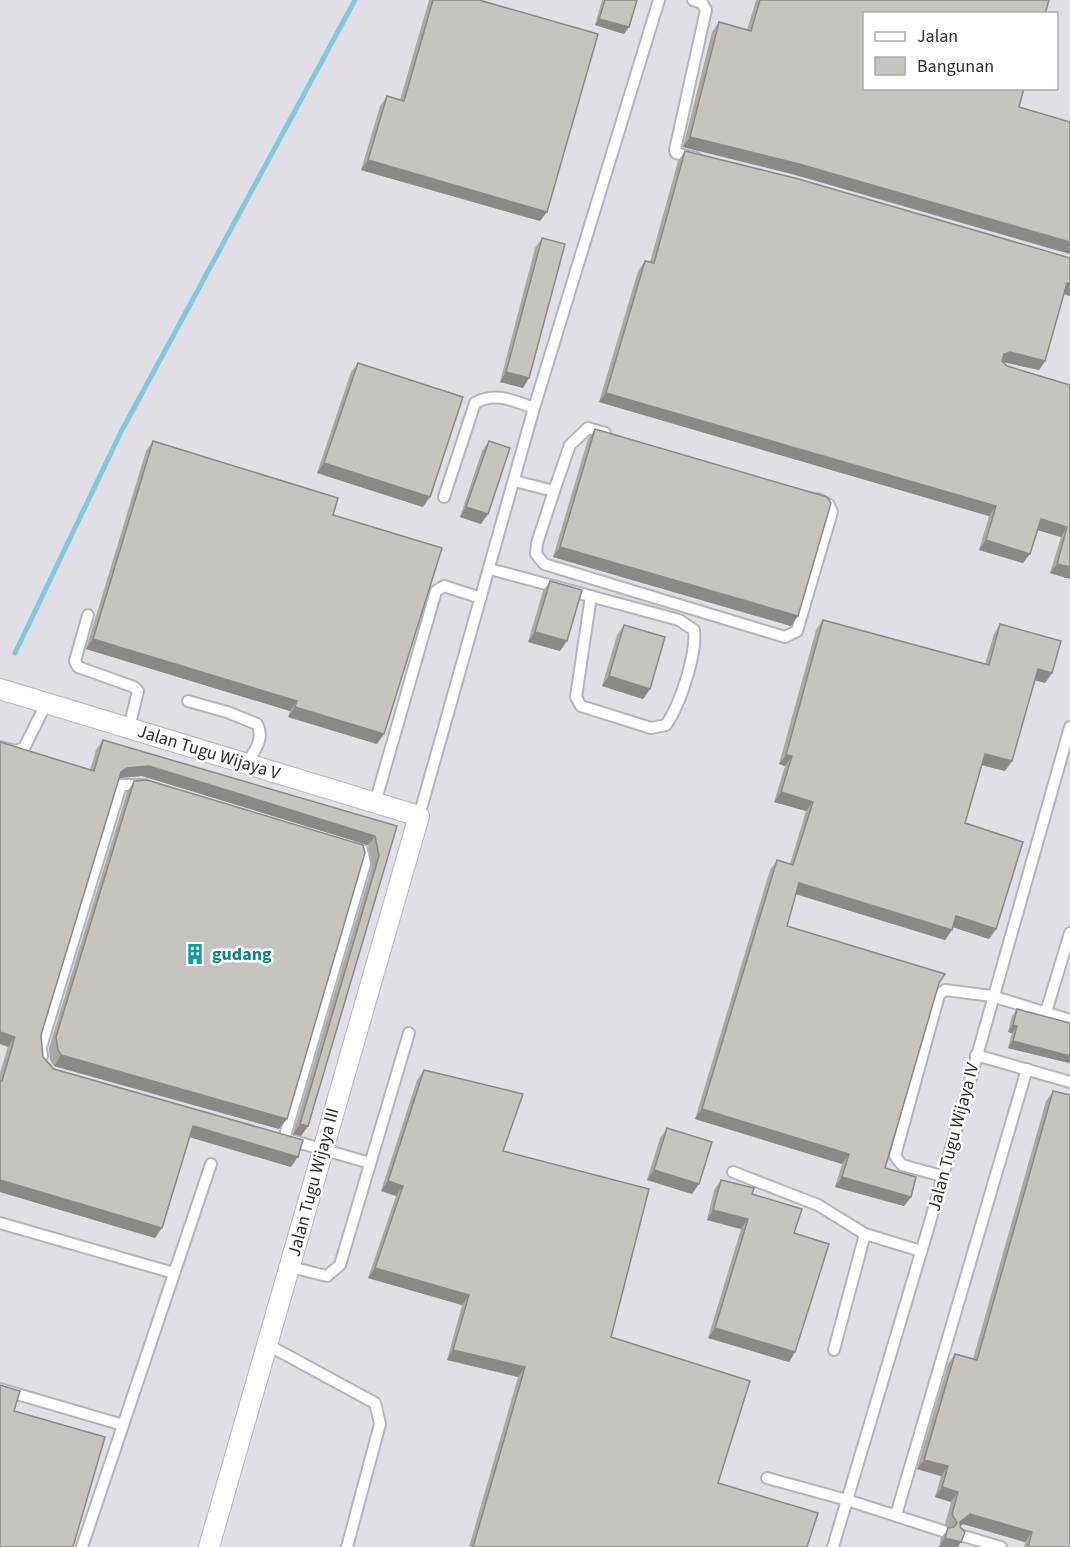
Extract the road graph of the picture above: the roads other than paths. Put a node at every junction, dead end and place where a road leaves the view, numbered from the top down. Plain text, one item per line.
1 (659, 0) edge
2 (693, 0) edge
3 (703, 159) edge
4 (534, 408) junction
5 (621, 438) edge
6 (514, 481) junction
7 (554, 491) junction
8 (802, 494) edge
9 (444, 497) dead end
10 (490, 569) junction
11 (591, 596) junction
12 (481, 598) junction
13 (88, 615) dead end
14 (0, 689) edge
15 (188, 701) dead end
16 (46, 704) junction
17 (1070, 727) edge
18 (129, 728) junction
19 (0, 747) edge
20 (247, 764) junction
21 (162, 790) edge
22 (375, 803) junction
23 (419, 816) junction
24 (340, 843) edge
25 (1070, 933) edge
26 (992, 996) junction
27 (1046, 1012) junction
28 (1070, 1020) edge
29 (409, 1033) dead end
30 (976, 1055) junction
31 (1027, 1069) junction
32 (49, 1072) edge
33 (1070, 1082) edge
34 (322, 1149) junction
35 (370, 1162) junction
36 (211, 1164) dead end
37 (733, 1172) dead end
38 (942, 1176) junction
39 (0, 1223) edge
40 (865, 1234) junction
41 (921, 1251) junction
42 (290, 1267) junction
43 (174, 1274) junction
44 (268, 1345) junction
45 (834, 1350) dead end
46 (0, 1389) edge
47 (123, 1425) junction
48 (767, 1478) dead end
49 (847, 1500) junction
50 (896, 1515) junction
51 (943, 1531) dead end
52 (960, 1535) edge
53 (82, 1547) edge
54 (208, 1547) edge
55 (346, 1547) edge
56 (833, 1547) edge
57 (1001, 1547) edge

1 - 4 lane
2 - 3 lane
4 - 6 lane
4 - 9 lane
5 - 7 lane
6 - 7 lane
6 - 10 lane
7 - 8 lane
10 - 11 lane
10 - 12 lane
11 - 11 lane
12 - 22 lane
12 - 23 lane
13 - 18 lane
14 - 16 street, Jalan Tugu Wijaya V
15 - 20 lane
16 - 18 street, Jalan Tugu Wijaya V
16 - 19 lane
17 - 26 lane, Jalan Tugu Wijaya IV
18 - 20 street, Jalan Tugu Wijaya V
20 - 22 street, Jalan Tugu Wijaya V
21 - 32 lane
22 - 23 street, Jalan Tugu Wijaya V
23 - 34 street, Jalan Tugu Wijaya III
24 - 34 lane
25 - 27 lane
26 - 27 lane
26 - 30 lane, Jalan Tugu Wijaya IV
26 - 38 lane
27 - 28 lane
29 - 35 lane
30 - 31 lane
30 - 38 lane, Jalan Tugu Wijaya IV
31 - 33 lane
31 - 50 lane
34 - 35 lane
34 - 42 street, Jalan Tugu Wijaya III
35 - 42 lane
36 - 43 lane
37 - 40 lane
38 - 41 lane, Jalan Tugu Wijaya IV
39 - 43 lane
40 - 41 lane
40 - 45 lane
41 - 49 lane, Jalan Tugu Wijaya IV
42 - 44 street, Jalan Tugu Wijaya III
43 - 47 lane
44 - 54 street, Jalan Tugu Wijaya III
44 - 55 lane
46 - 47 lane
47 - 53 lane
48 - 49 lane
49 - 50 lane
49 - 56 lane, Jalan Tugu Wijaya IV
50 - 51 lane
52 - 57 lane

